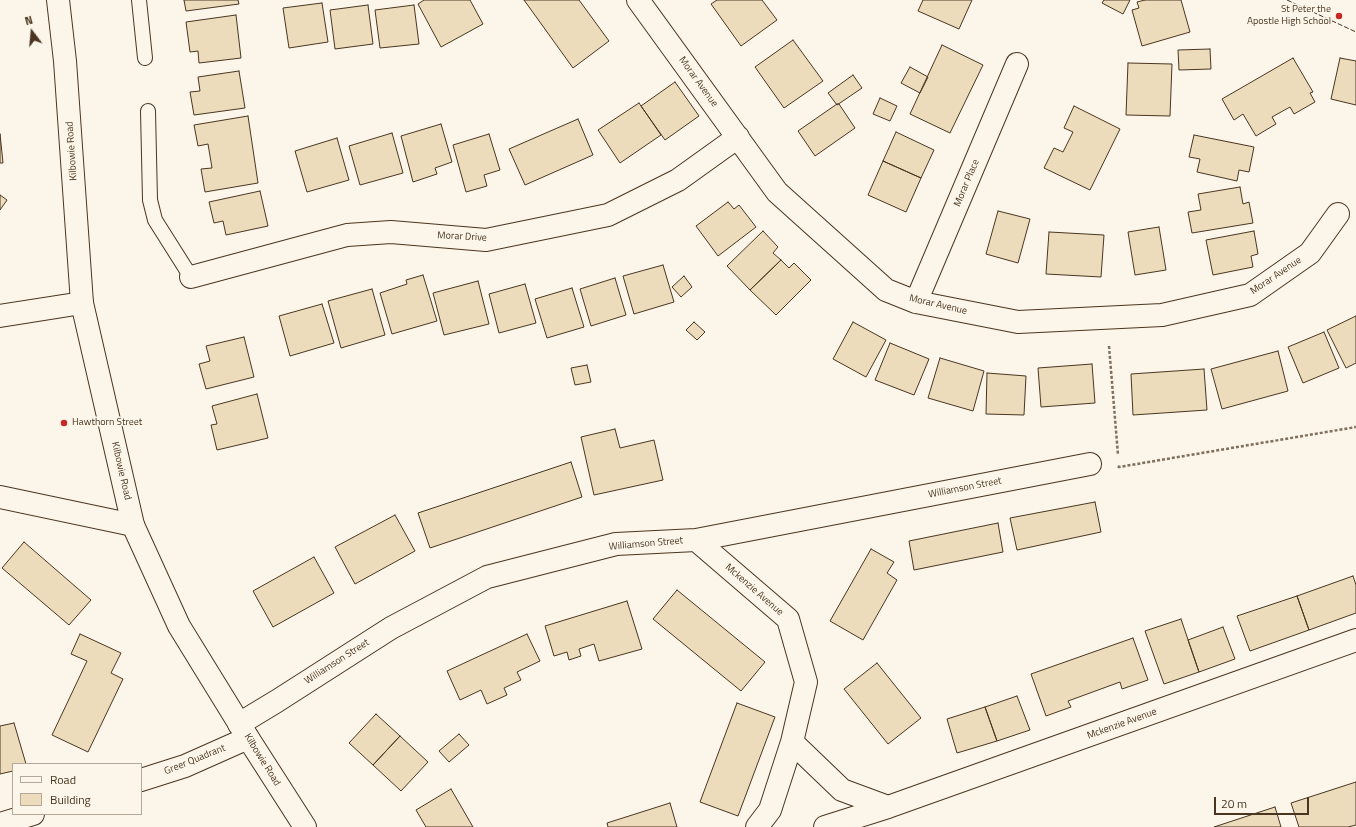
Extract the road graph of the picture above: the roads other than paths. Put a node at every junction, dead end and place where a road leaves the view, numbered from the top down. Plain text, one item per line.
1 (58, 0) edge
2 (139, 0) edge
3 (638, 0) edge
4 (145, 58) dead end
5 (1017, 64) dead end
6 (148, 111) dead end
7 (738, 136) junction
8 (1338, 214) dead end
9 (191, 277) joint
10 (916, 302) junction
11 (82, 303) junction
12 (0, 316) edge
13 (1090, 464) dead end
14 (0, 498) edge
15 (133, 525) junction
16 (696, 540) junction
17 (1356, 640) edge
18 (244, 731) junction
19 (792, 742) junction
20 (142, 780) edge
21 (888, 807) junction
22 (30, 815) edge
23 (0, 824) edge
24 (305, 827) edge
25 (757, 827) edge
26 (825, 827) edge

1 - 11 street, Kilbowie Road
2 - 4 lane
3 - 7 street, Morar Avenue
5 - 10 street, Morar Place
6 - 9 lane
7 - 9 street, Morar Drive
7 - 10 street, Morar Avenue
8 - 10 street, Morar Avenue
11 - 12 street
11 - 15 street, Kilbowie Road
13 - 16 street, Williamson Street
14 - 15 street
15 - 18 street, Kilbowie Road
16 - 18 street, Williamson Street
16 - 19 street, Mckenzie Avenue
17 - 21 street, Mckenzie Avenue
18 - 20 street, Greer Quadrant
18 - 24 street, Kilbowie Road
19 - 21 street
19 - 25 street, Mckenzie Avenue
21 - 26 street, Mckenzie Avenue
22 - 23 street

